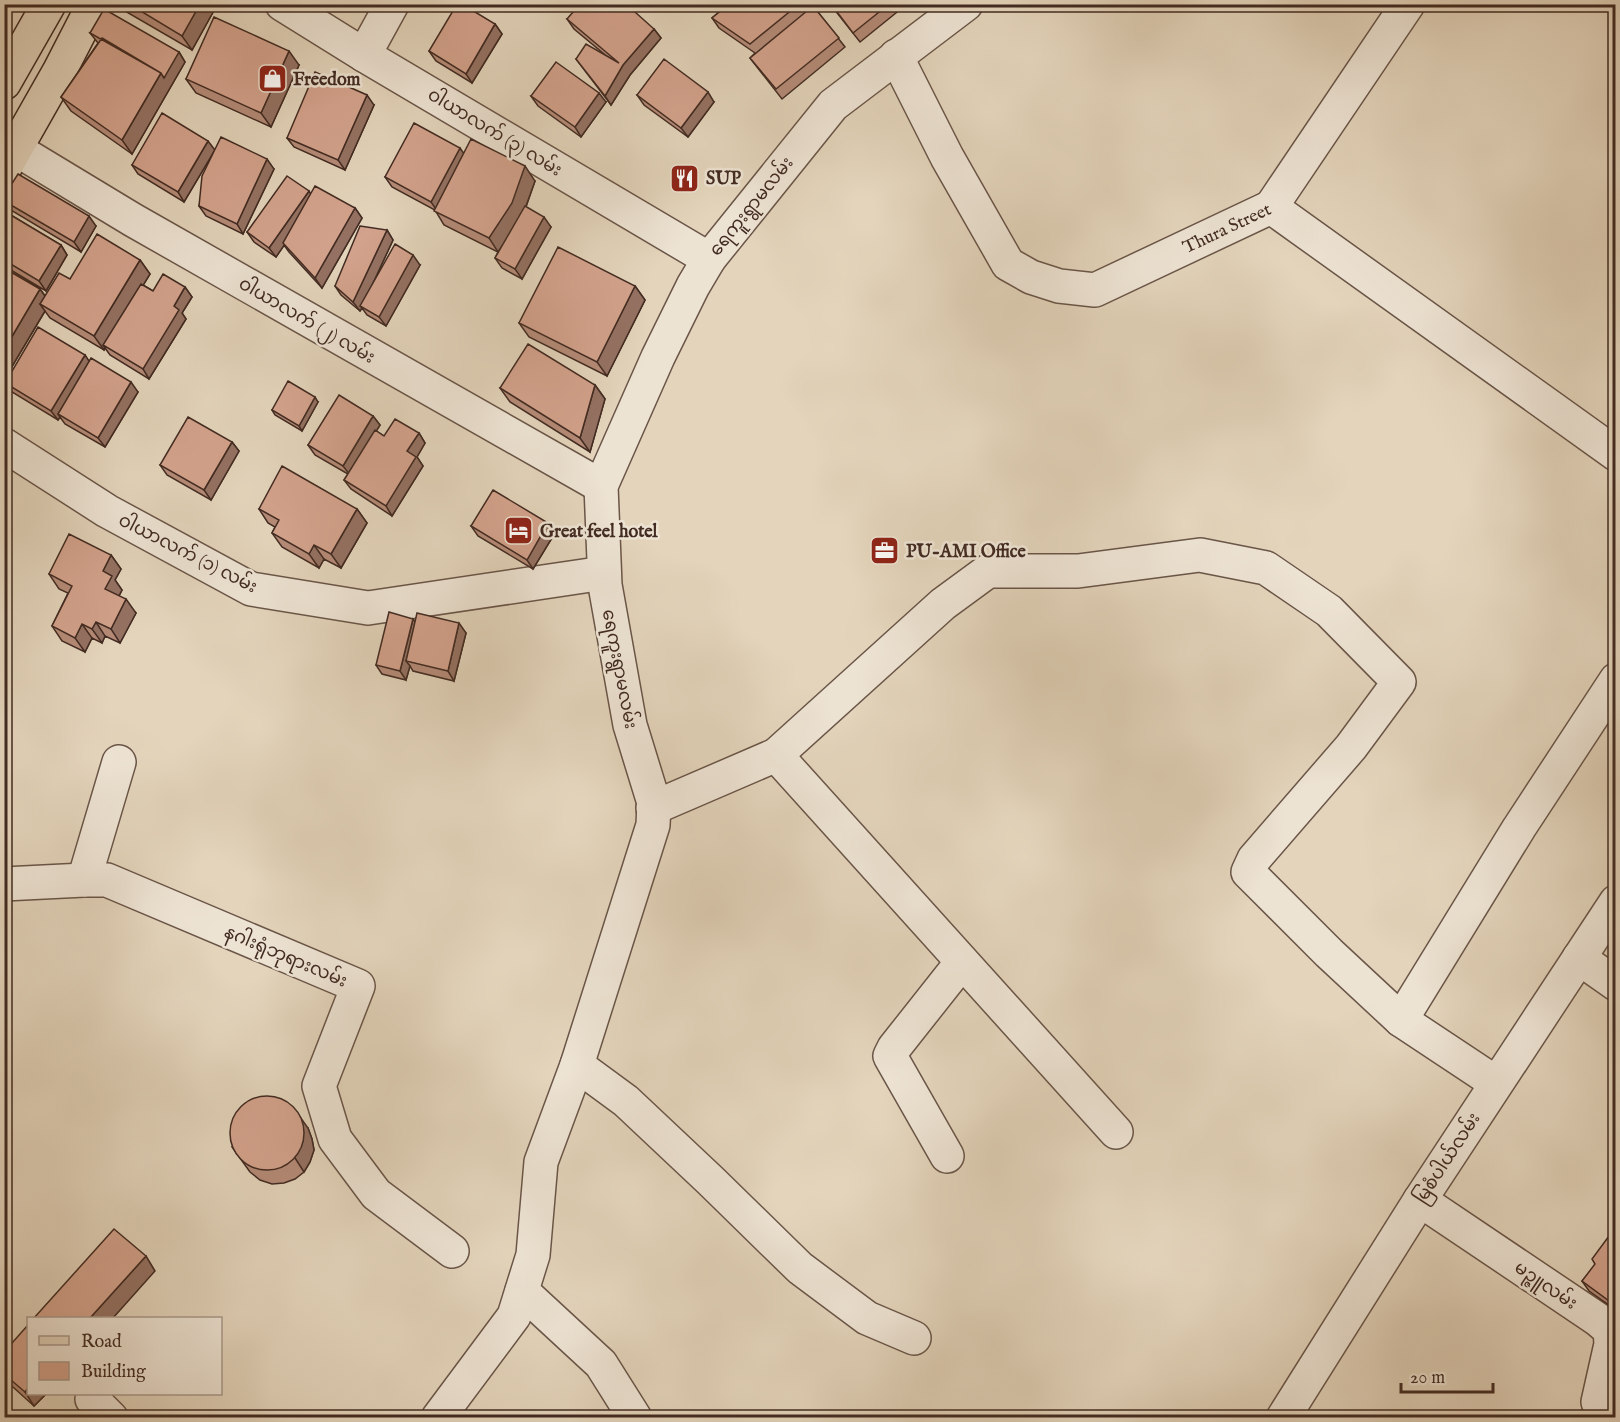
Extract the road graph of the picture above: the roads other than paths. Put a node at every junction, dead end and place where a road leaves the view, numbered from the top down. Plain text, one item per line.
1 (49, 4) edge
2 (94, 4) edge
3 (282, 4) edge
4 (392, 4) edge
5 (966, 4) edge
6 (1408, 4) edge
7 (23, 52) junction
8 (364, 55) junction
9 (896, 56) junction
10 (59, 72) junction
11 (4, 83) edge
12 (9, 153) edge
13 (1271, 207) junction
14 (709, 259) junction
15 (4, 445) edge
16 (1616, 454) edge
17 (601, 486) junction
18 (604, 573) junction
19 (1616, 680) edge
20 (776, 755) junction
21 (119, 762) dead end
22 (653, 808) junction
23 (84, 880) junction
24 (4, 884) edge
25 (1616, 902) edge
26 (1579, 958) junction
27 (962, 962) junction
28 (1616, 984) edge
29 (1401, 1020) junction
30 (577, 1065) junction
31 (1496, 1083) junction
32 (1116, 1132) dead end
33 (947, 1156) dead end
34 (1420, 1200) junction
35 (452, 1251) dead end
36 (522, 1291) junction
37 (914, 1338) dead end
38 (1607, 1408) edge
39 (438, 1418) edge
40 (635, 1418) edge
41 (1283, 1418) edge

1 - 7 main road
2 - 10 main road
3 - 8 street, ဝါယာလက် (၃) လမ်း
4 - 8 street
5 - 9 street, ရေကူးရွာမလမ်း
6 - 13 street
7 - 10 main road
7 - 11 main road
8 - 14 street, ဝါယာလက် (၃) လမ်း
9 - 13 street, Thura Street
9 - 14 street, ရေကူးရွာမလမ်း
10 - 12 main road
12 - 17 street, ဝါယာလက် (၂) လမ်း
13 - 16 street, Thura Street
14 - 17 street, ရေကူးရွာမလမ်း
15 - 18 street, ဝါယာလက် (၁) လမ်း
17 - 18 street, ရေကူးရွာမလမ်း
18 - 22 street, ရေကူးရွာမလမ်း
19 - 29 street
20 - 22 street
20 - 27 street
20 - 29 street
21 - 23 street
22 - 30 street, ရေကူးရွာမလမ်း
23 - 24 street, နဂါးရုံဘုရားလမ်း
23 - 35 street, နဂါးရုံဘုရားလမ်း
25 - 26 street, မြစံပါယ်လမ်း
26 - 28 street
26 - 31 street, မြစံပါယ်လမ်း
27 - 32 street
27 - 33 street
29 - 31 street
30 - 36 street, ရေကူးရွာမလမ်း
30 - 37 street
31 - 34 street, မြစံပါယ်လမ်း
34 - 38 street, မဉ္ဇူလမ်း
34 - 41 street, မြစံပါယ်လမ်း
36 - 39 street, ရေကူးရွာမလမ်း
36 - 40 street

